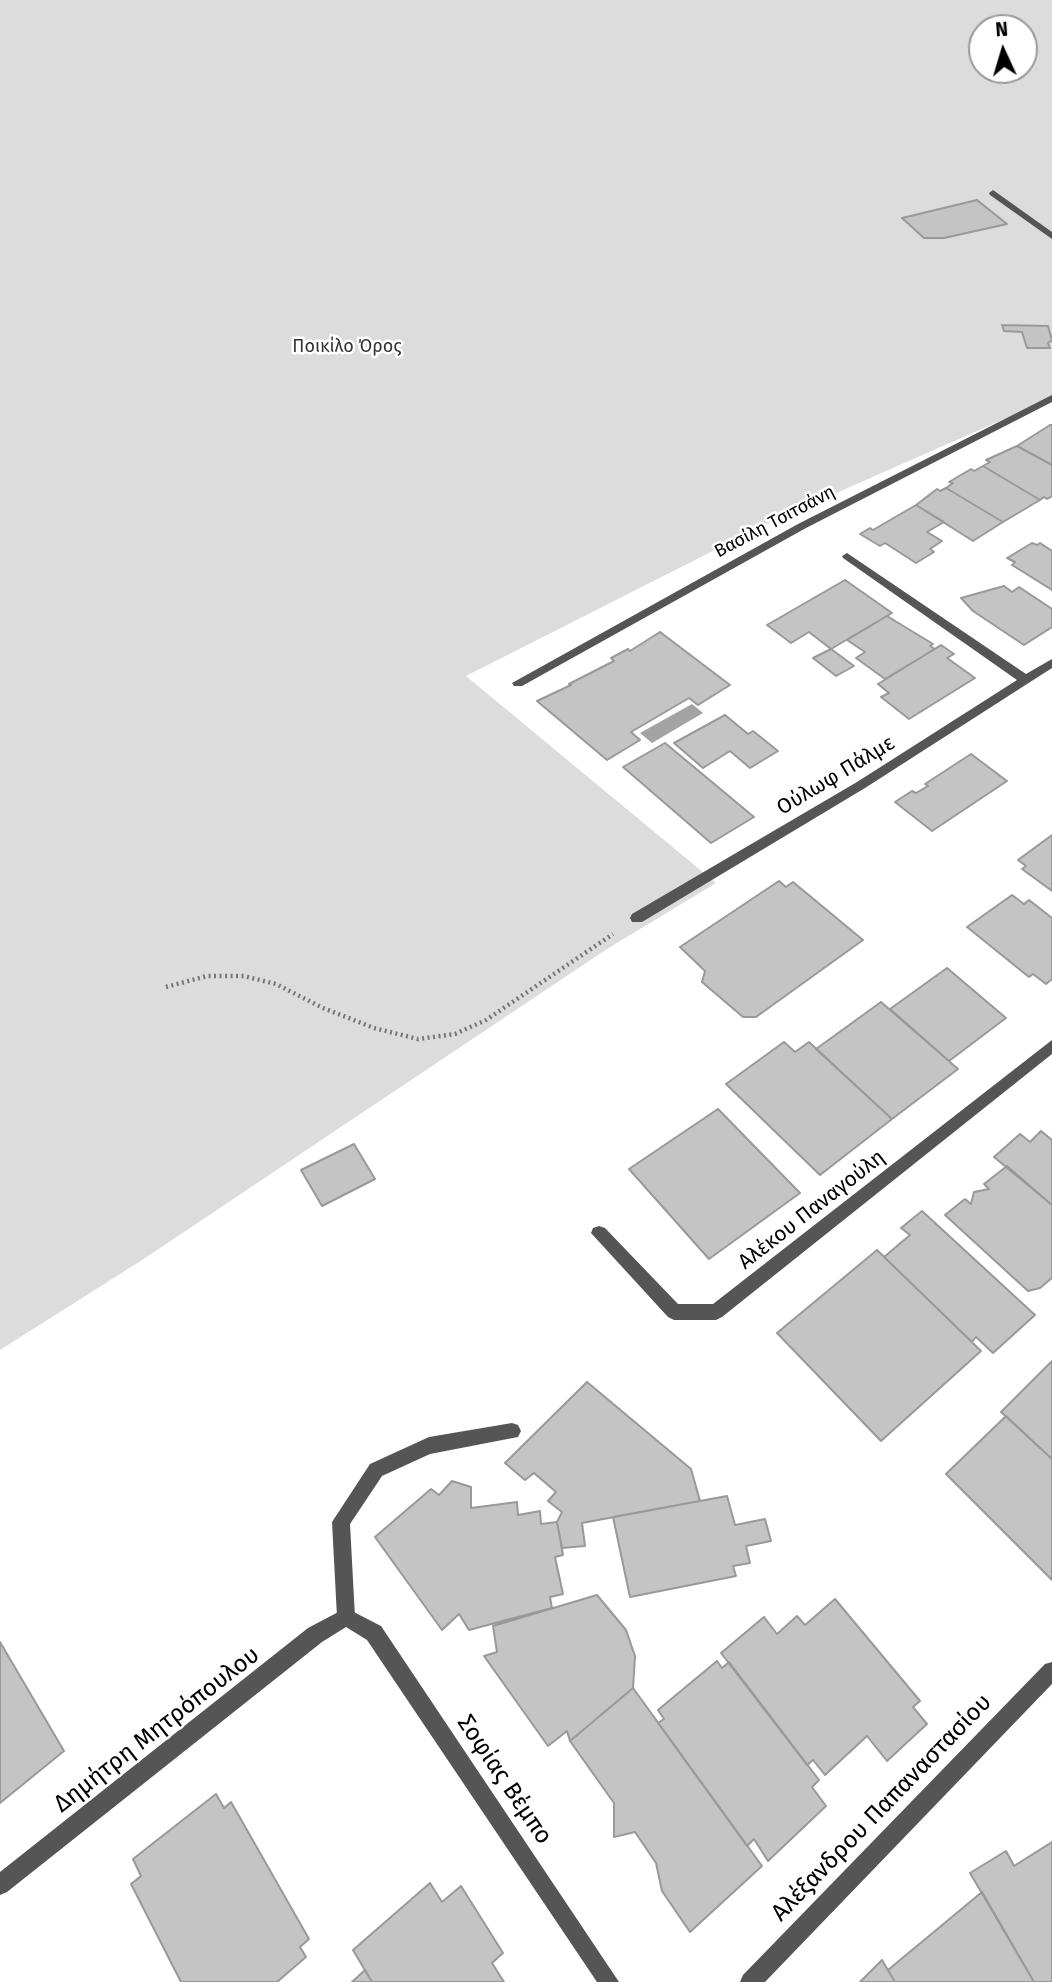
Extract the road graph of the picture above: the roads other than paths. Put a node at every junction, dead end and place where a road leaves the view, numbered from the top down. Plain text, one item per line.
1 (993, 193) dead end
2 (1052, 236) edge
3 (1052, 398) edge
4 (847, 556) dead end
5 (1052, 663) edge
6 (1025, 680) junction
7 (518, 683) dead end
8 (637, 918) road end
9 (1052, 1046) edge
10 (599, 1233) dead end
11 (512, 1431) dead end
12 (346, 1617) junction
13 (1052, 1671) edge
14 (0, 1885) edge
15 (609, 1982) edge
16 (750, 1982) edge

1 - 2 street
3 - 7 street, Βασίλη Τσιτσάνη
4 - 6 street
5 - 6 street, Ούλωφ Πάλμε
6 - 8 street, Ούλωφ Πάλμε
9 - 10 street, Αλέκου Παναγούλη
11 - 12 street
12 - 14 street, Δημήτρη Μητρόπουλου
12 - 15 street, Σοφίας Βέμπο
13 - 16 street, Αλέξανδρου Παπαναστασίου

